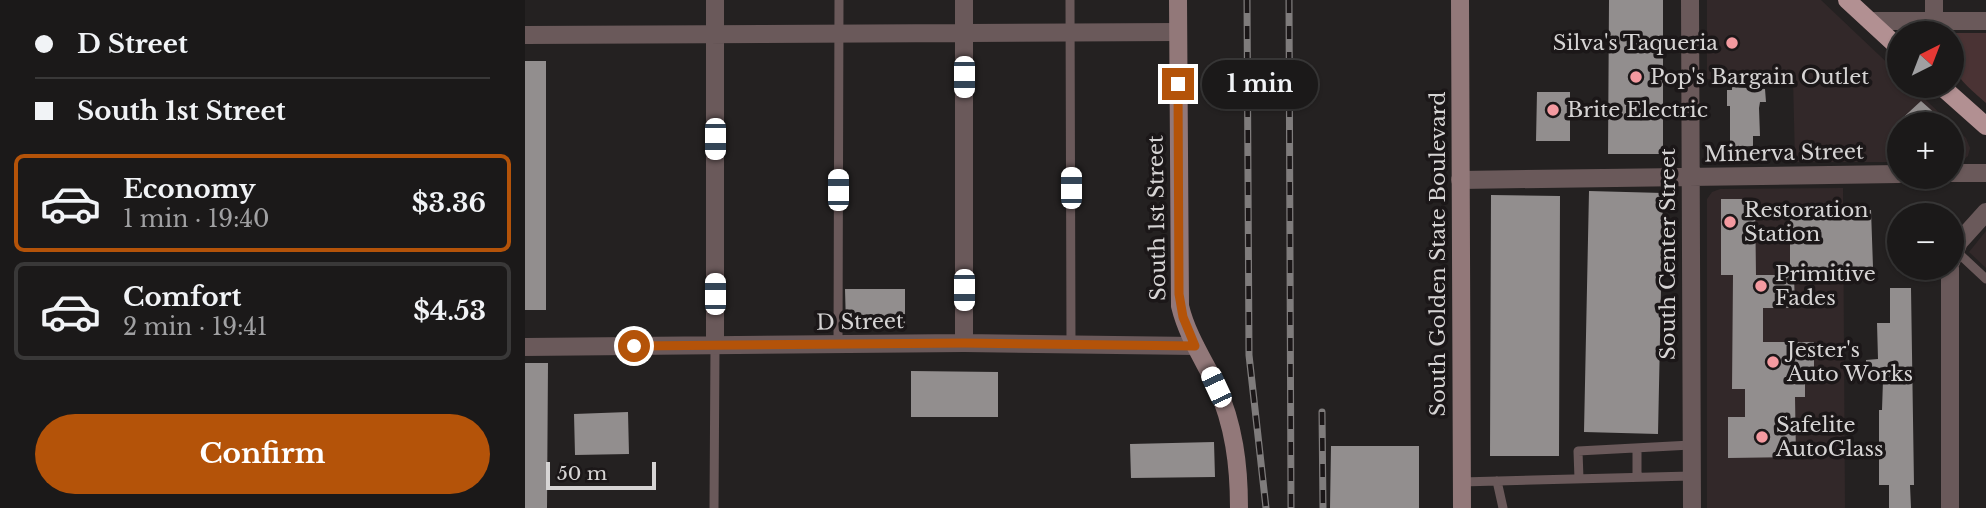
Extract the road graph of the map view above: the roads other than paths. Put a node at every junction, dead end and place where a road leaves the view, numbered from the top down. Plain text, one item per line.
1 (715, 0) edge
2 (839, 0) edge
3 (964, 0) edge
4 (1070, 0) edge
5 (1178, 0) edge
6 (1460, 0) edge
7 (1690, 0) edge
8 (1847, 0) edge
9 (1934, 0) edge
10 (1870, 21) junction
11 (1934, 21) edge
12 (1986, 21) edge
13 (1887, 23) edge
14 (1964, 24) edge
15 (964, 32) junction
16 (1070, 32) junction
17 (1178, 32) junction
18 (839, 34) junction
19 (525, 35) edge
20 (715, 35) junction
21 (1887, 37) edge
22 (1954, 98) edge
23 (1986, 126) edge
24 (1964, 173) edge
25 (1986, 173) edge
26 (1887, 174) edge
27 (1691, 177) junction
28 (1461, 180) junction
29 (1986, 212) edge
30 (1964, 243) edge
31 (1964, 267) edge
32 (1986, 279) edge
33 (1952, 280) edge
34 (964, 343) junction
35 (1072, 344) junction
36 (715, 346) junction
37 (838, 346) junction
38 (1195, 346) junction
39 (525, 347) edge
40 (1691, 445) junction
41 (1637, 448) junction
42 (1692, 476) junction
43 (1637, 477) junction
44 (1579, 479) junction
45 (1497, 481) junction
46 (1461, 482) junction
47 (714, 508) edge
48 (1239, 508) edge
49 (1462, 508) edge
50 (1503, 508) edge
51 (1692, 508) edge
52 (1950, 508) edge

1 - 20 street
2 - 18 lane
3 - 15 street
4 - 16 lane
5 - 17 street, South 1st Street
6 - 28 street, South Golden State Boulevard
7 - 27 street, South Center Street
8 - 10 main road
9 - 11 street
10 - 13 street
10 - 21 main road
12 - 14 street
15 - 16 street
15 - 18 street
15 - 34 street
16 - 17 street
16 - 35 lane
17 - 38 street, South 1st Street
18 - 20 street
18 - 37 lane
19 - 20 street
20 - 36 street
22 - 23 main road
24 - 25 street
26 - 27 street, Minerva Street
27 - 28 street, Minerva Street
27 - 40 street, South Center Street
28 - 46 street, South Golden State Boulevard
29 - 30 street
31 - 32 lane
33 - 52 street
34 - 35 street, D Street
34 - 37 street, D Street
35 - 38 street, D Street
36 - 37 street, D Street
36 - 39 street, D Street
36 - 47 lane
38 - 48 street, South 1st Street
40 - 41 lane
40 - 42 street, South Center Street
41 - 43 lane
41 - 44 lane
42 - 43 lane
42 - 51 street, South Center Street
43 - 44 lane
44 - 45 lane
45 - 46 lane
45 - 50 lane
46 - 49 street, South Golden State Boulevard

